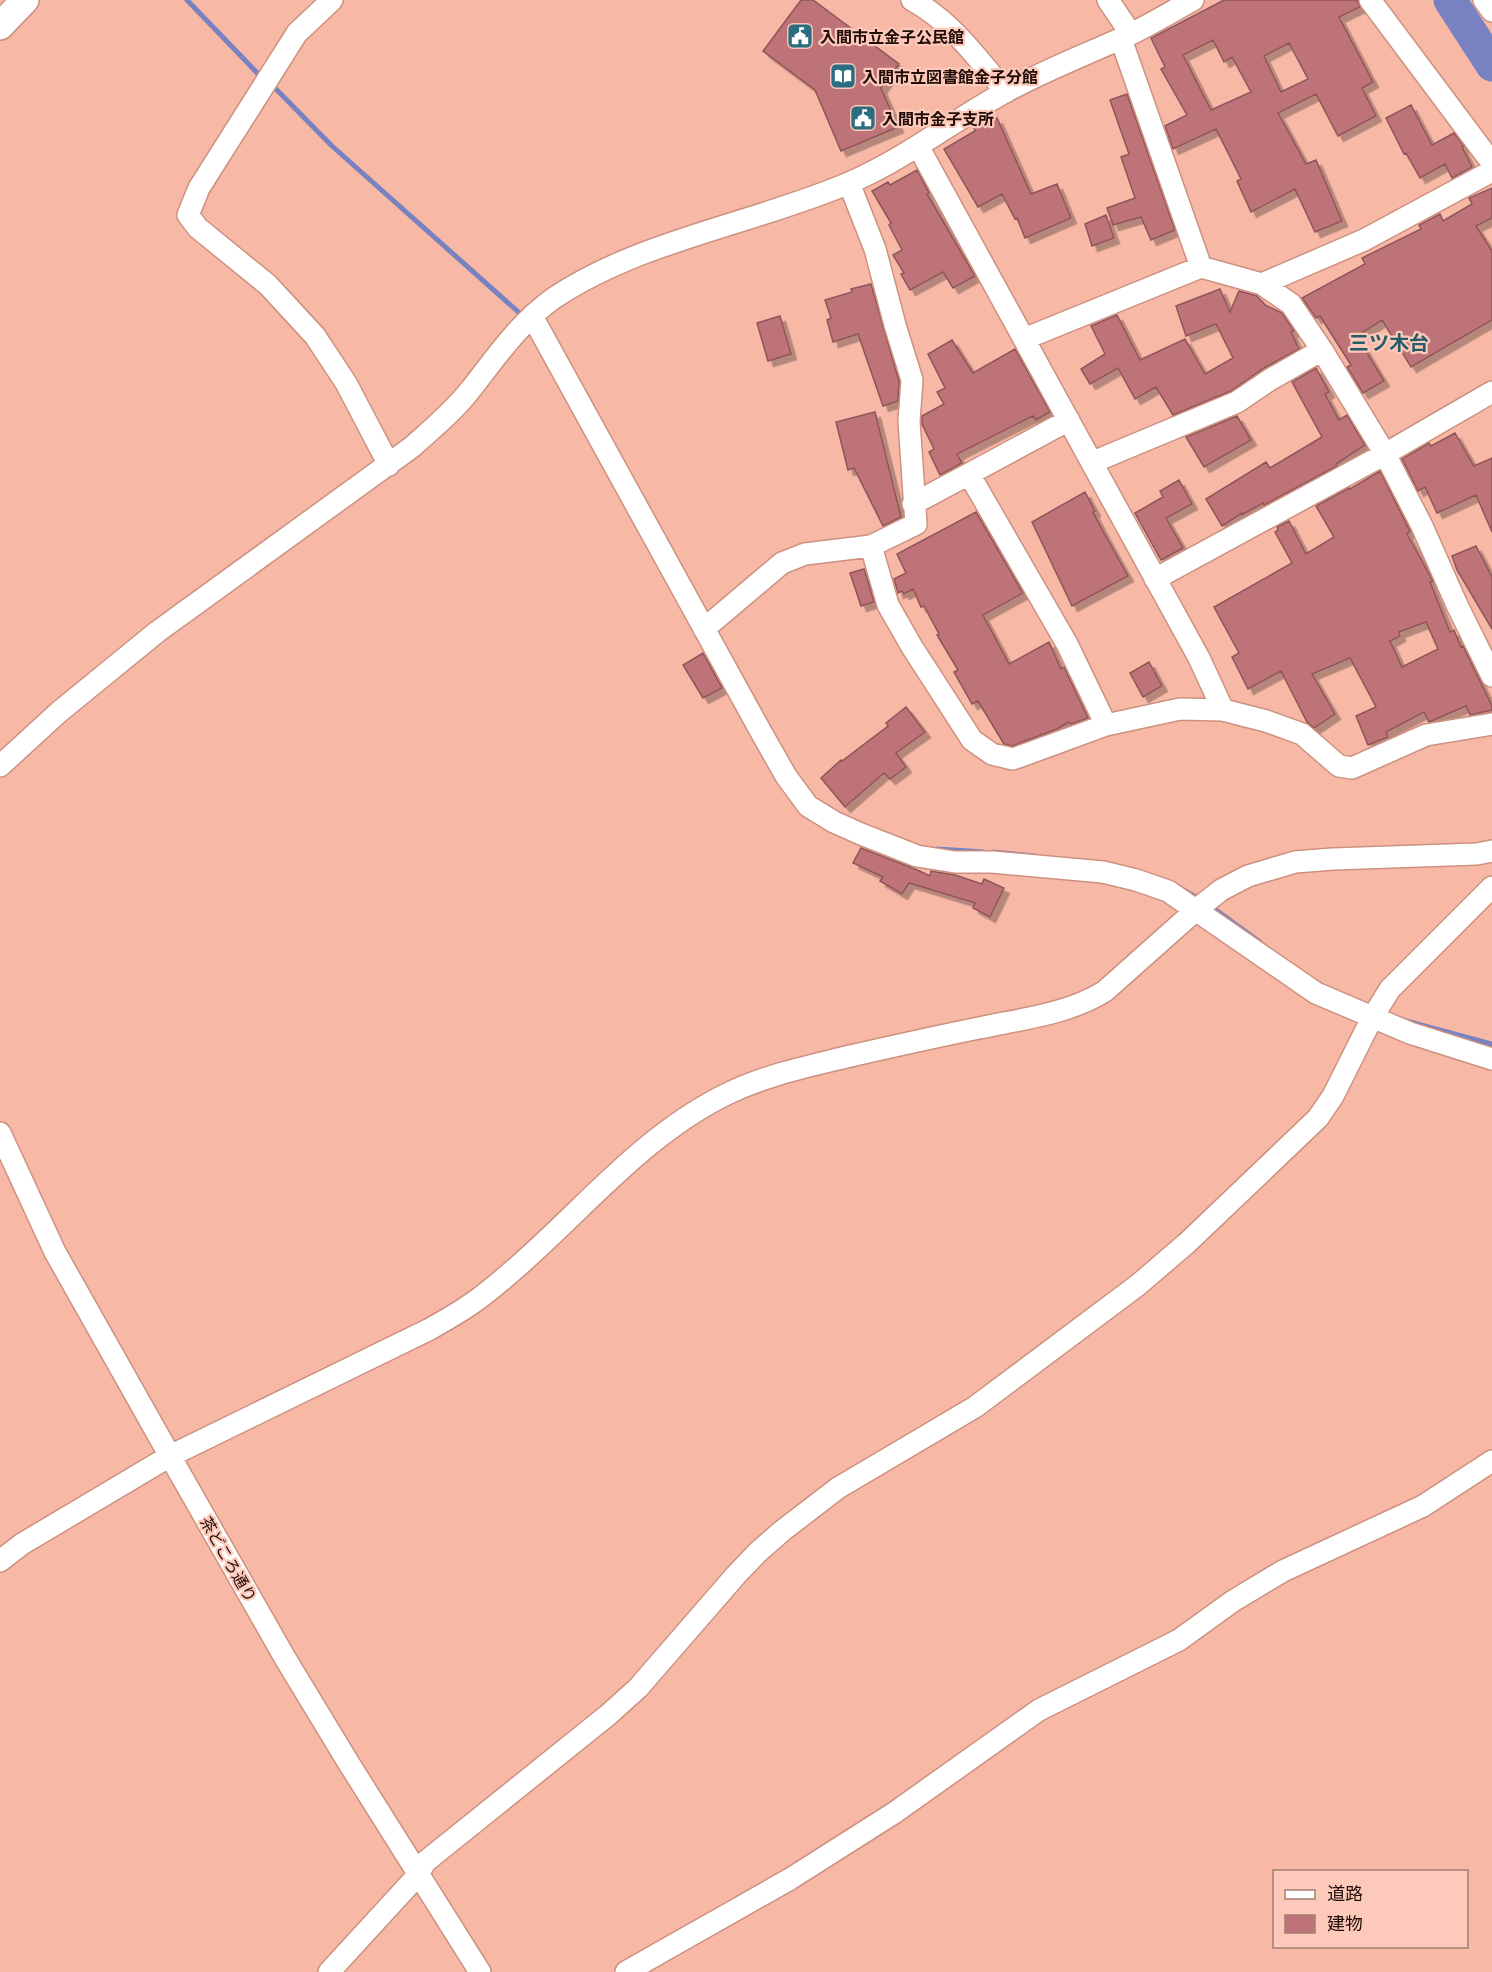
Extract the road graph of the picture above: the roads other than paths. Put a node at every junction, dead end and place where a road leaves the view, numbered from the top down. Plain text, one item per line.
1 (25, 0) edge
2 (332, 0) edge
3 (912, 0) edge
4 (1108, 0) edge
5 (1193, 0) edge
6 (1370, 0) edge
7 (1484, 0) edge
8 (1492, 10) edge
9 (0, 26) edge
10 (1126, 37) junction
11 (1006, 92) junction
12 (918, 146) junction
13 (1492, 163) edge
14 (1492, 171) edge
15 (849, 183) junction
16 (1201, 267) junction
17 (1262, 284) junction
18 (532, 316) junction
19 (1024, 339) junction
20 (1322, 350) junction
21 (1492, 392) edge
22 (1069, 420) junction
23 (1385, 454) junction
24 (1092, 462) junction
25 (389, 465) junction
26 (969, 474) junction
27 (913, 504) junction
28 (871, 546) junction
29 (1155, 579) junction
30 (704, 629) junction
31 (1492, 676) edge
32 (1224, 710) junction
33 (1492, 724) edge
34 (1106, 725) junction
35 (0, 766) edge
36 (1492, 851) edge
37 (1492, 887) edge
38 (1197, 910) junction
39 (1372, 1018) junction
40 (1492, 1059) edge
41 (0, 1133) edge
42 (170, 1456) junction
43 (1492, 1461) edge
44 (0, 1561) edge
45 (418, 1875) junction
46 (329, 1972) edge
47 (480, 1972) edge
48 (627, 1972) edge

1 - 9 main road
2 - 25 street
3 - 11 street
4 - 10 street
5 - 10 street
6 - 13 street
7 - 8 street
10 - 11 street
10 - 16 street
11 - 12 street
12 - 15 street
12 - 19 street
14 - 17 street
15 - 18 street
15 - 27 street
16 - 17 street
16 - 19 street
17 - 20 street
18 - 25 street
18 - 30 street
19 - 22 street
20 - 23 street
20 - 24 street
21 - 23 street
22 - 24 street
22 - 26 street
23 - 29 street
23 - 31 street
24 - 29 street
25 - 35 street
26 - 27 street
26 - 34 street
27 - 28 street
28 - 30 street
28 - 34 street
29 - 32 street
30 - 38 street
32 - 33 street
32 - 34 street
36 - 38 street
37 - 39 street
38 - 39 street
38 - 42 street
39 - 40 street
39 - 45 street
41 - 42 street, 茶どころ通り
42 - 44 street
42 - 45 street, 茶どころ通り
43 - 48 street
45 - 46 street
45 - 47 street, 茶どころ通り

